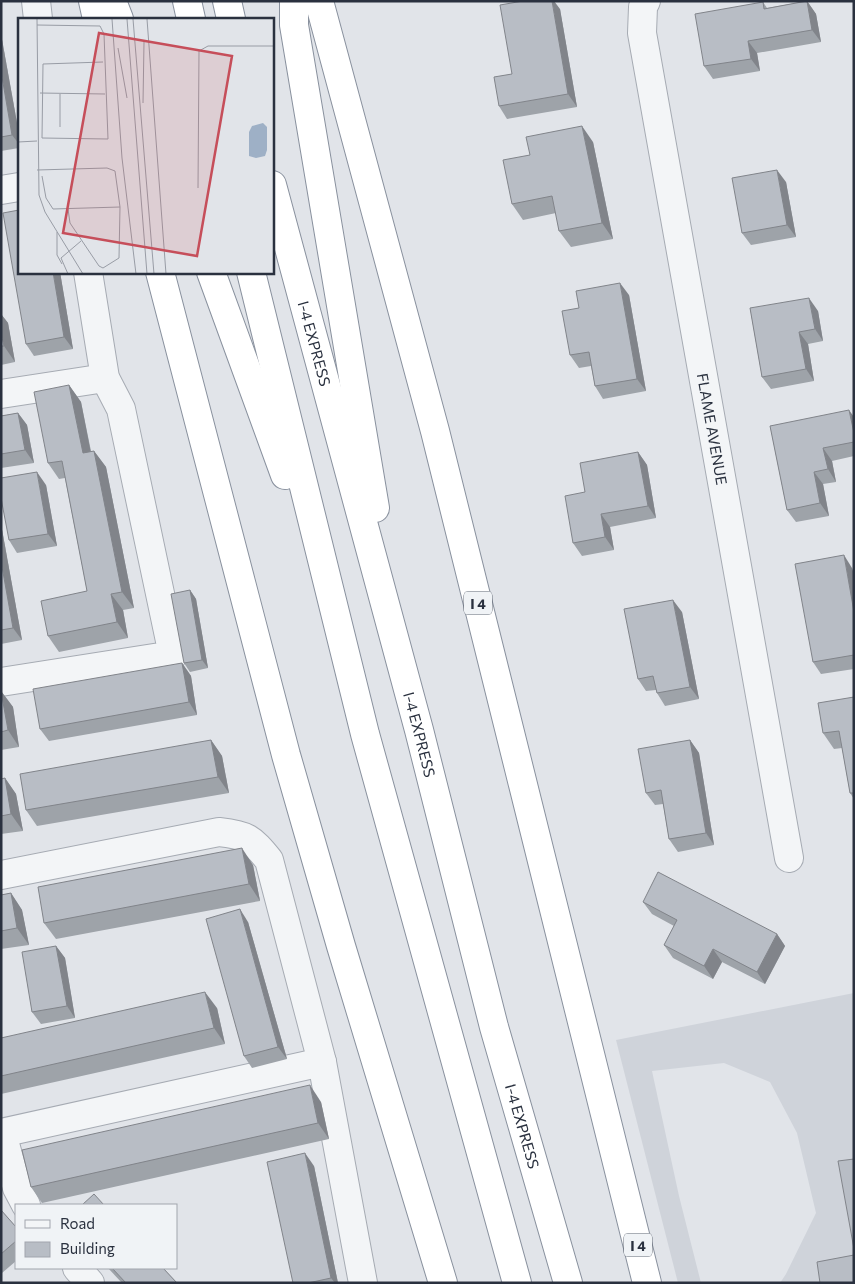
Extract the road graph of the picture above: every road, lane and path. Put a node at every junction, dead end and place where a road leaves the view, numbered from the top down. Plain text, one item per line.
1 (36, 1) edge
2 (93, 1) edge
3 (112, 1) edge
4 (187, 1) edge
5 (227, 1) edge
6 (294, 1) edge
7 (319, 1) edge
8 (646, 1) edge
9 (38, 18) edge
10 (98, 18) edge
11 (119, 18) edge
12 (191, 18) edge
13 (231, 18) edge
14 (18, 187) edge
15 (1, 190) edge
16 (274, 192) edge
17 (88, 274) edge
18 (161, 274) edge
19 (212, 274) edge
20 (251, 274) edge
21 (105, 378) junction
22 (1, 394) edge
23 (334, 609) junction
24 (402, 668) junction
25 (1, 682) edge
26 (789, 858) dead end
27 (1, 875) edge
28 (322, 1062) junction
29 (1, 1134) edge
30 (25, 1204) edge
31 (78, 1269) edge
32 (90, 1283) edge
33 (363, 1283) edge
34 (443, 1283) edge
35 (517, 1283) edge
36 (568, 1283) edge
37 (647, 1283) edge

1 - 9 street
2 - 10 highway
3 - 11 highway
4 - 12 highway
5 - 13 highway
6 - 24 highway
7 - 37 highway, I 4
8 - 26 street, FLAME AVENUE
14 - 15 street
16 - 24 highway, I-4 EXPRESS
17 - 21 street
18 - 34 highway
19 - 23 highway
20 - 23 highway
21 - 22 street
21 - 25 street
23 - 35 highway
24 - 36 highway, I-4 EXPRESS
27 - 28 street
28 - 29 street
28 - 33 street
29 - 30 street
31 - 32 street

